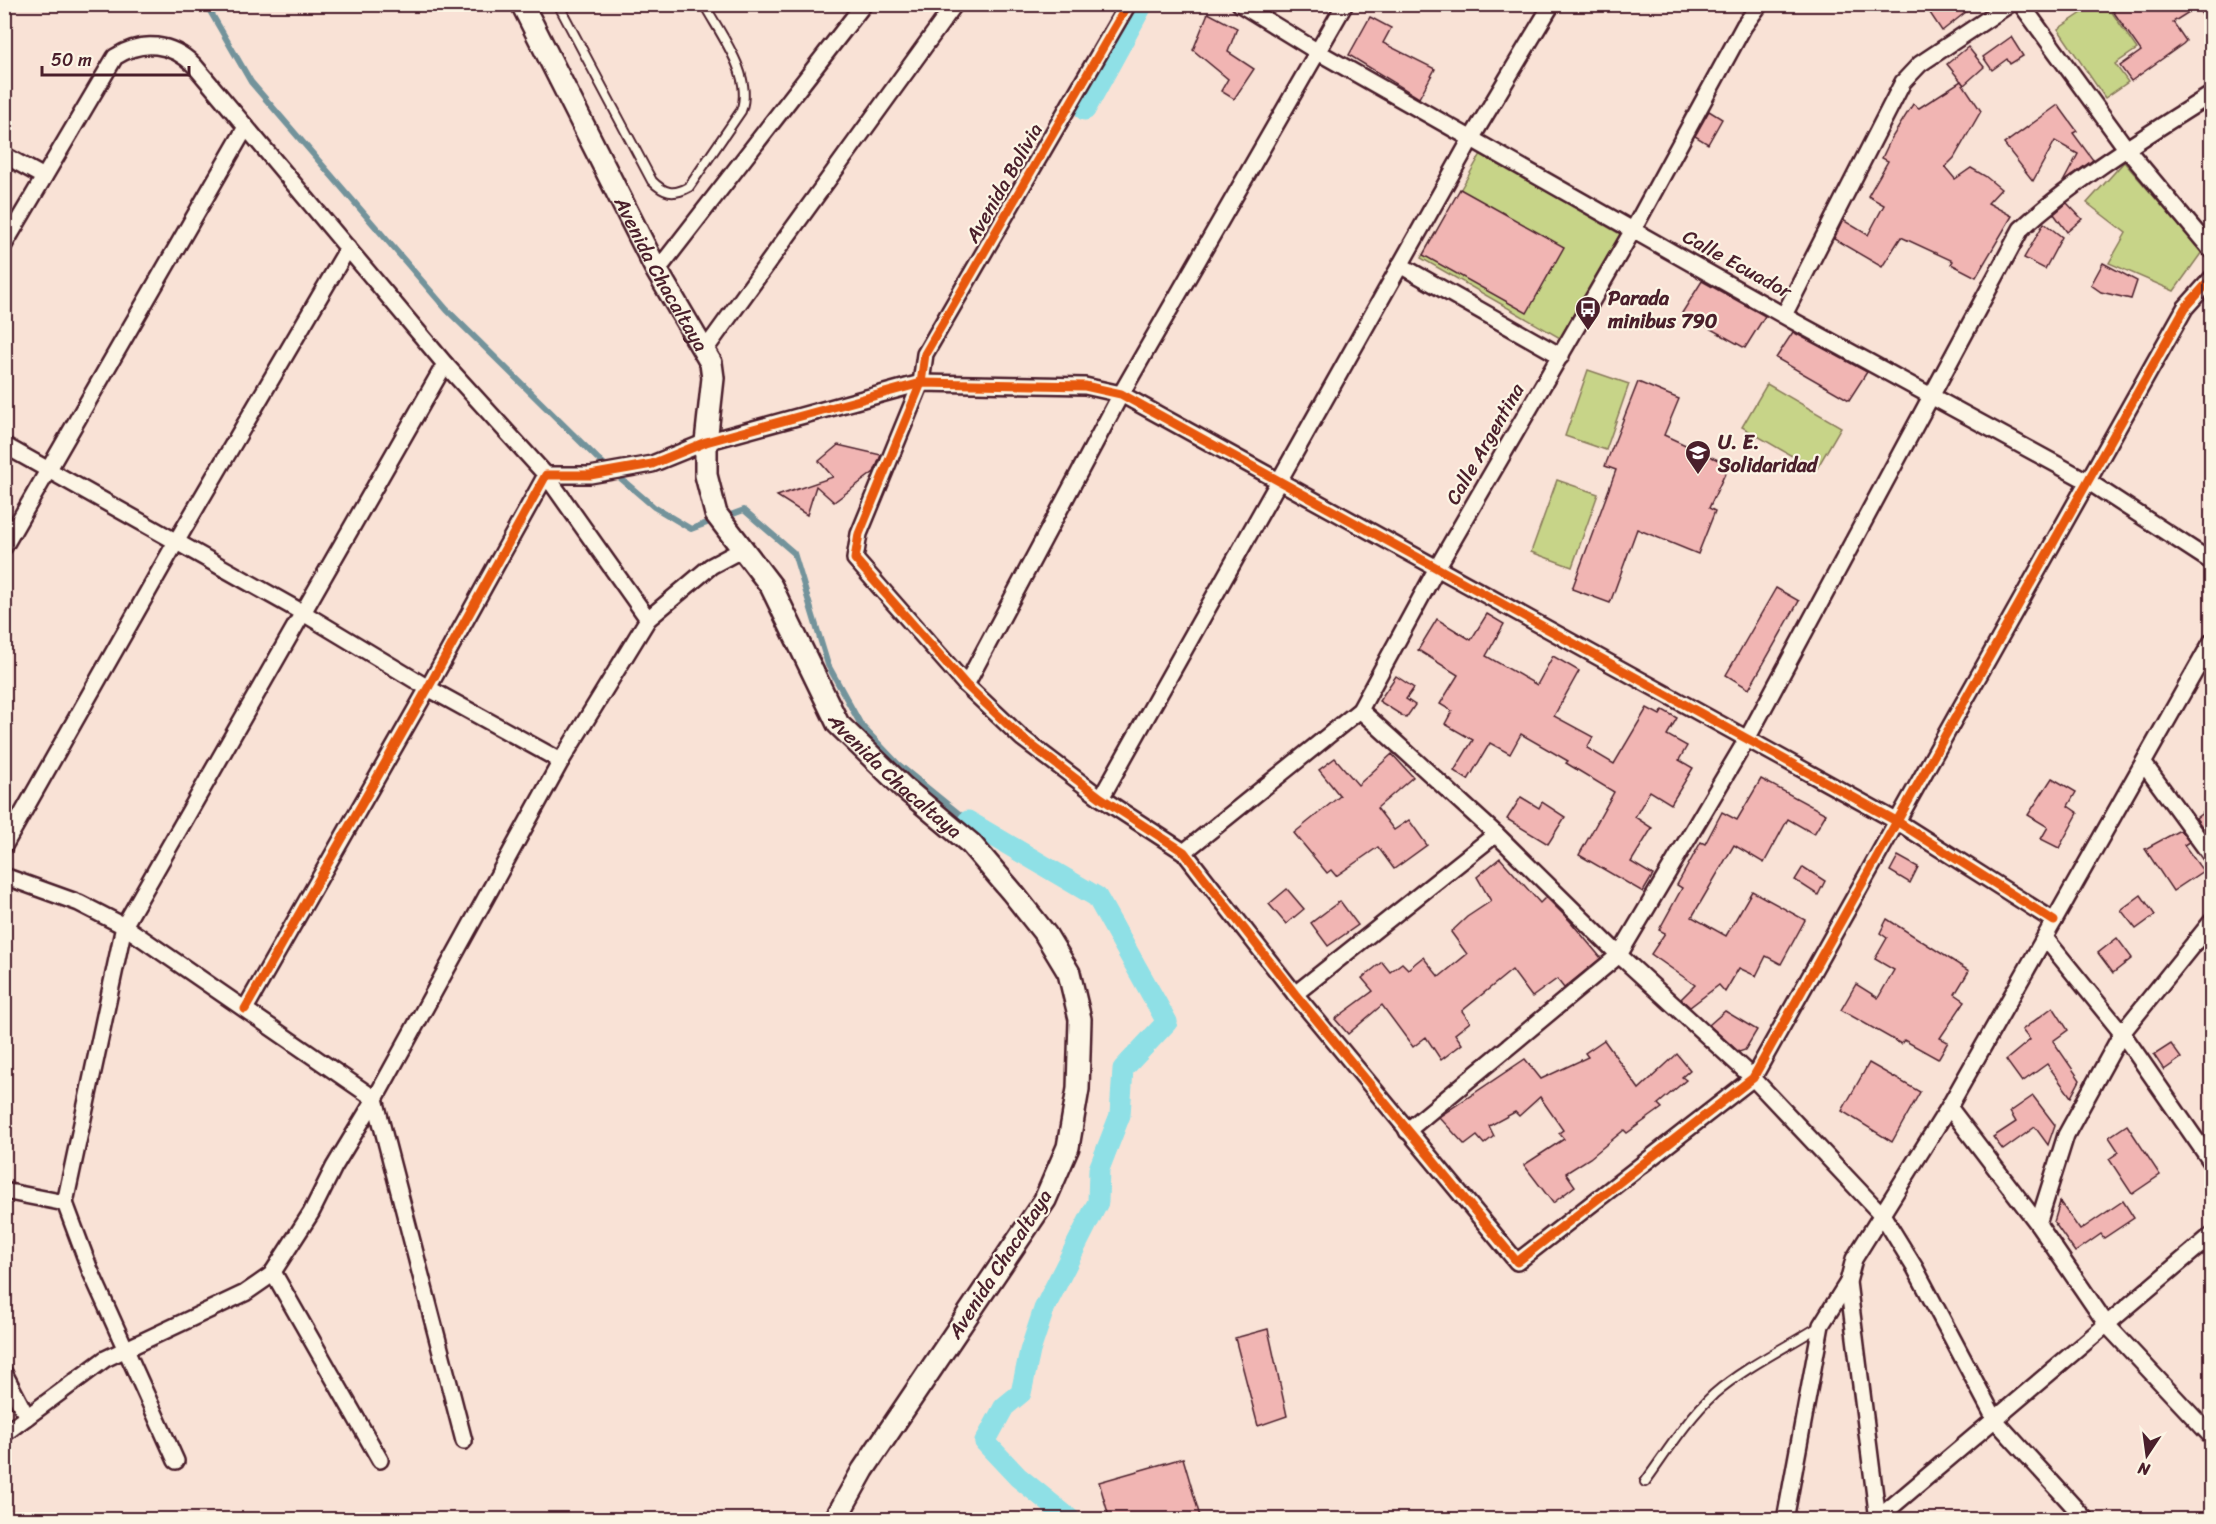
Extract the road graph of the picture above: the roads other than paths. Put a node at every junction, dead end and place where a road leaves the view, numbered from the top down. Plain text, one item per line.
1 (522, 4) edge
2 (558, 4) edge
3 (704, 4) edge
4 (864, 4) edge
5 (955, 4) edge
6 (1128, 4) edge
7 (1240, 4) edge
8 (1345, 4) edge
9 (1552, 4) edge
10 (1760, 4) edge
11 (2010, 4) edge
12 (2021, 4) edge
13 (2206, 4) edge
14 (2211, 13) edge
15 (1318, 52) junction
16 (2211, 94) edge
17 (246, 127) junction
18 (1471, 139) junction
19 (2126, 148) junction
20 (4, 155) edge
21 (44, 177) junction
22 (1633, 230) junction
23 (4, 245) edge
24 (348, 248) junction
25 (2211, 251) edge
26 (1400, 265) junction
27 (657, 271) junction
28 (2211, 278) edge
29 (1784, 315) junction
30 (705, 350) junction
31 (1561, 356) junction
32 (445, 364) junction
33 (921, 383) junction
34 (1121, 394) junction
35 (1933, 398) junction
36 (706, 442) junction
37 (4, 445) edge
38 (49, 470) junction
39 (546, 476) junction
40 (1280, 481) junction
41 (2089, 482) junction
42 (176, 542) junction
43 (4, 547) edge
44 (743, 549) junction
45 (2211, 562) edge
46 (1438, 566) junction
47 (305, 614) junction
48 (648, 619) junction
49 (2211, 641) edge
50 (966, 685) junction
51 (428, 688) junction
52 (1360, 710) junction
53 (1747, 739) junction
54 (561, 761) junction
55 (2144, 764) junction
56 (1101, 798) junction
57 (1898, 822) junction
58 (1496, 834) junction
59 (4, 846) edge
60 (1184, 852) junction
61 (2211, 857) edge
62 (4, 876) edge
63 (2054, 921) junction
64 (2211, 921) edge
65 (124, 926) junction
66 (2045, 938) junction
67 (1619, 955) junction
68 (1295, 994) junction
69 (245, 1009) junction
70 (2122, 1033) junction
71 (1753, 1078) junction
72 (375, 1099) junction
73 (1949, 1107) junction
74 (1407, 1131) junction
75 (2211, 1163) edge
76 (4, 1191) edge
77 (66, 1203) junction
78 (1883, 1216) junction
79 (2038, 1224) junction
80 (2211, 1235) edge
81 (273, 1272) junction
82 (1848, 1282) junction
83 (1821, 1325) junction
84 (2107, 1325) junction
85 (126, 1350) junction
86 (4, 1373) edge
87 (27, 1418) junction
88 (1996, 1421) junction
89 (4, 1434) edge
90 (2211, 1437) edge
91 (464, 1441) dead end
92 (380, 1460) dead end
93 (176, 1461) dead end
94 (1645, 1482) dead end
95 (1877, 1519) edge
96 (835, 1520) edge
97 (1785, 1520) edge
98 (2086, 1520) edge

1 - 27 street, Avenida Chacaltaya
2 - 3 lane, Avenida Chacaltaya
4 - 27 street
5 - 30 street
6 - 33 street, Avenida Bolivia
7 - 15 street, Calle Ecuador
8 - 15 street
9 - 18 street
10 - 22 street, Calle Argentina
11 - 29 street
12 - 19 street
13 - 14 street
15 - 18 street, Calle Ecuador
15 - 34 street
16 - 19 street
17 - 21 street
17 - 24 street
17 - 38 street
18 - 22 street, Calle Ecuador
18 - 26 street
19 - 25 street
19 - 35 street
20 - 21 street
21 - 23 street
22 - 29 street, Calle Ecuador
22 - 31 street, Calle Argentina
24 - 32 street
24 - 42 street
26 - 31 street
26 - 40 street
27 - 30 street, Avenida Chacaltaya
28 - 41 street
29 - 35 street, Calle Ecuador
30 - 36 street, Avenida Chacaltaya
31 - 46 street, Calle Argentina
32 - 39 street
32 - 47 street
33 - 34 street
33 - 36 street
33 - 50 street, Avenida Bolivia
34 - 40 street
34 - 50 street
35 - 41 street, Calle Ecuador
35 - 53 street
36 - 39 street
36 - 44 street, Avenida Chacaltaya
37 - 38 street
38 - 42 street
38 - 43 street
39 - 48 street
39 - 51 street
40 - 46 street
40 - 56 street
41 - 45 street, Calle Ecuador
41 - 57 street
42 - 47 street
42 - 59 street
44 - 48 street
44 - 96 street, Avenida Chacaltaya
46 - 52 street, Calle Argentina
46 - 53 street
47 - 51 street
47 - 65 street
48 - 54 street
49 - 55 street
50 - 56 street
51 - 54 street
51 - 69 street
52 - 58 street
52 - 60 street, Calle Argentina
53 - 57 street
53 - 67 street
54 - 72 street
55 - 61 street
55 - 63 street
56 - 60 street
57 - 63 street
57 - 71 street
58 - 67 street
58 - 68 street
60 - 68 street
62 - 65 street
63 - 66 street
64 - 70 street
65 - 69 street
65 - 77 street
66 - 70 street
66 - 73 street
67 - 71 street
67 - 74 street
68 - 74 street
69 - 72 street
70 - 75 street
70 - 79 street
71 - 74 street
71 - 78 street
72 - 81 street
72 - 91 street
73 - 78 street
73 - 79 street
76 - 77 street
77 - 85 street
78 - 82 street
78 - 88 street
79 - 84 street
80 - 84 street
81 - 85 street
81 - 92 street
82 - 83 street
82 - 95 street
83 - 94 lane
83 - 97 street
84 - 88 street
84 - 90 street
85 - 87 street
85 - 93 street
86 - 87 street
87 - 89 street
88 - 95 street
88 - 98 street

